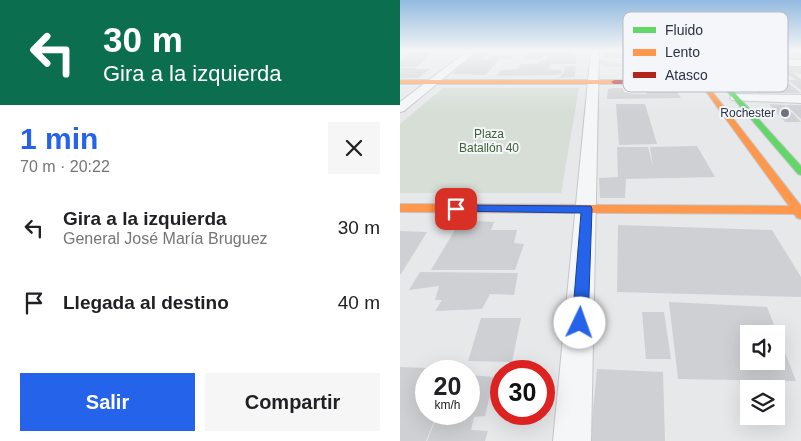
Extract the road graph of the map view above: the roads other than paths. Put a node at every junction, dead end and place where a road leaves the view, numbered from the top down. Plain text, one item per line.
1 (448, 71) edge
2 (595, 71) edge
3 (400, 82) edge
4 (434, 82) junction
5 (595, 82) junction
6 (623, 82) edge
7 (710, 92) edge
8 (730, 92) edge
9 (736, 98) junction
10 (801, 99) edge
11 (400, 108) edge
12 (801, 172) edge
13 (400, 208) edge
14 (587, 209) junction
15 (800, 211) edge
16 (572, 441) edge

1 - 4 street
2 - 5 street
3 - 4 main road
4 - 5 main road
4 - 11 street
5 - 6 main road
5 - 14 street
7 - 15 main road
8 - 9 main road
9 - 10 street
9 - 12 main road
13 - 14 main road
14 - 15 main road
14 - 16 street

